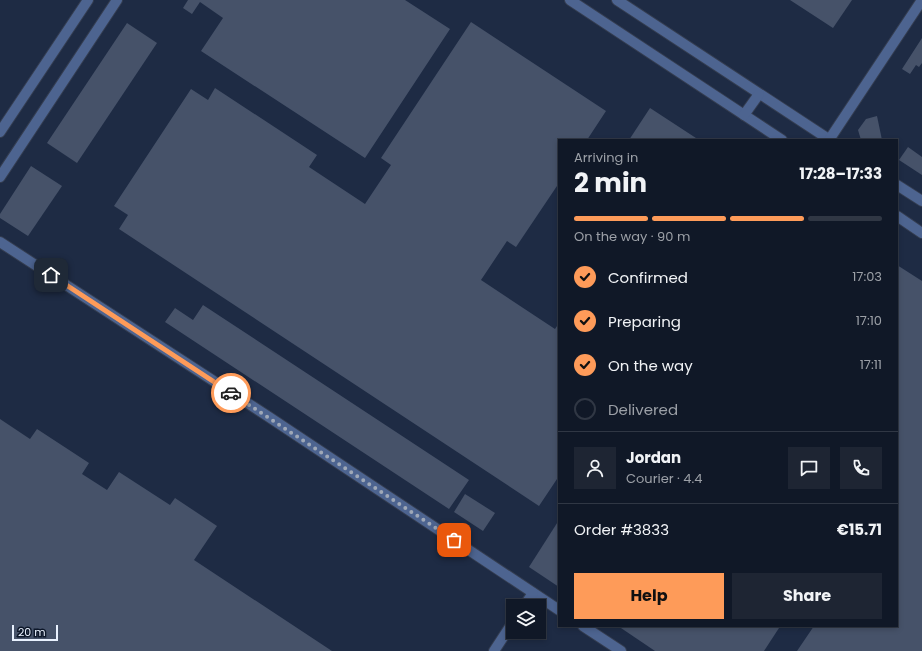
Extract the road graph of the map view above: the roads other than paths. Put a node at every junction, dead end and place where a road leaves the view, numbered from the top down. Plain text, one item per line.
1 (88, 0) edge
2 (117, 0) edge
3 (570, 0) edge
4 (617, 0) edge
5 (922, 0) edge
6 (759, 94) junction
7 (744, 115) junction
8 (0, 132) edge
9 (780, 139) edge
10 (828, 139) edge
11 (831, 139) edge
12 (0, 177) edge
13 (898, 186) edge
14 (922, 201) edge
15 (898, 217) edge
16 (922, 233) edge
17 (0, 242) edge
18 (533, 593) junction
19 (529, 599) edge
20 (558, 609) edge
21 (584, 627) edge
22 (506, 633) edge
23 (494, 651) edge
24 (620, 651) edge

1 - 8 street
2 - 12 street
3 - 7 street
4 - 6 street
5 - 11 street
6 - 7 street
6 - 10 street
7 - 9 street
13 - 14 street
15 - 16 street
17 - 18 street
18 - 19 street
18 - 20 street
21 - 24 street
22 - 23 street

